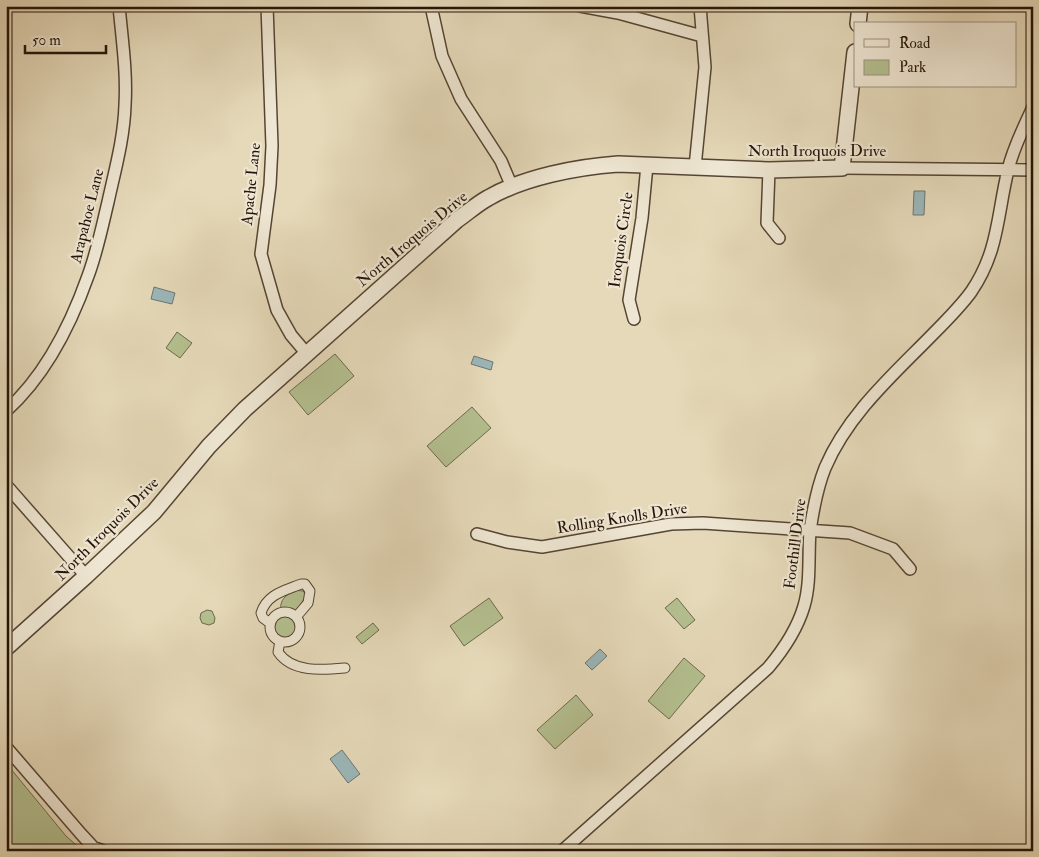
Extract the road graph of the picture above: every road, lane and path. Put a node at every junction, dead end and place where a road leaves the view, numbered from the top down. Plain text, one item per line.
1 (119, 6) edge
2 (267, 6) edge
3 (431, 6) edge
4 (580, 6) edge
5 (700, 6) edge
6 (860, 6) edge
7 (858, 22) edge
8 (702, 36) junction
9 (854, 61) edge
10 (1033, 107) edge
11 (647, 165) junction
12 (695, 167) junction
13 (842, 168) junction
14 (769, 170) junction
15 (1008, 170) junction
16 (1033, 170) edge
17 (512, 187) junction
18 (779, 238) dead end
19 (634, 319) dead end
20 (307, 354) junction
21 (6, 411) edge
22 (6, 485) edge
23 (810, 530) junction
24 (477, 534) dead end
25 (910, 569) dead end
26 (86, 576) junction
27 (297, 616) junction
28 (270, 623) junction
29 (280, 641) junction
30 (6, 648) edge
31 (346, 668) dead end
32 (6, 747) edge
33 (104, 851) edge
34 (562, 851) edge

1 - 21 street, Arapahoe Lane
2 - 20 street, Apache Lane
3 - 17 street
4 - 8 street
5 - 8 street
6 - 7 street
8 - 12 street
9 - 13 street
10 - 15 street, Foothill Drive
11 - 12 street, North Iroquois Drive
11 - 17 street, North Iroquois Drive
11 - 19 street, Iroquois Circle
12 - 14 street, North Iroquois Drive
13 - 14 street, North Iroquois Drive
13 - 15 street, North Iroquois Drive
14 - 18 street
15 - 16 street, North Iroquois Drive
15 - 23 street, Foothill Drive
17 - 20 street, North Iroquois Drive
20 - 26 street, North Iroquois Drive
22 - 26 street
23 - 24 street, Rolling Knolls Drive
23 - 25 street, Rolling Knolls Drive
23 - 34 street, Foothill Drive
26 - 30 street, North Iroquois Drive
27 - 28 street
27 - 28 street
27 - 29 street
28 - 29 street
29 - 31 street
32 - 33 street

